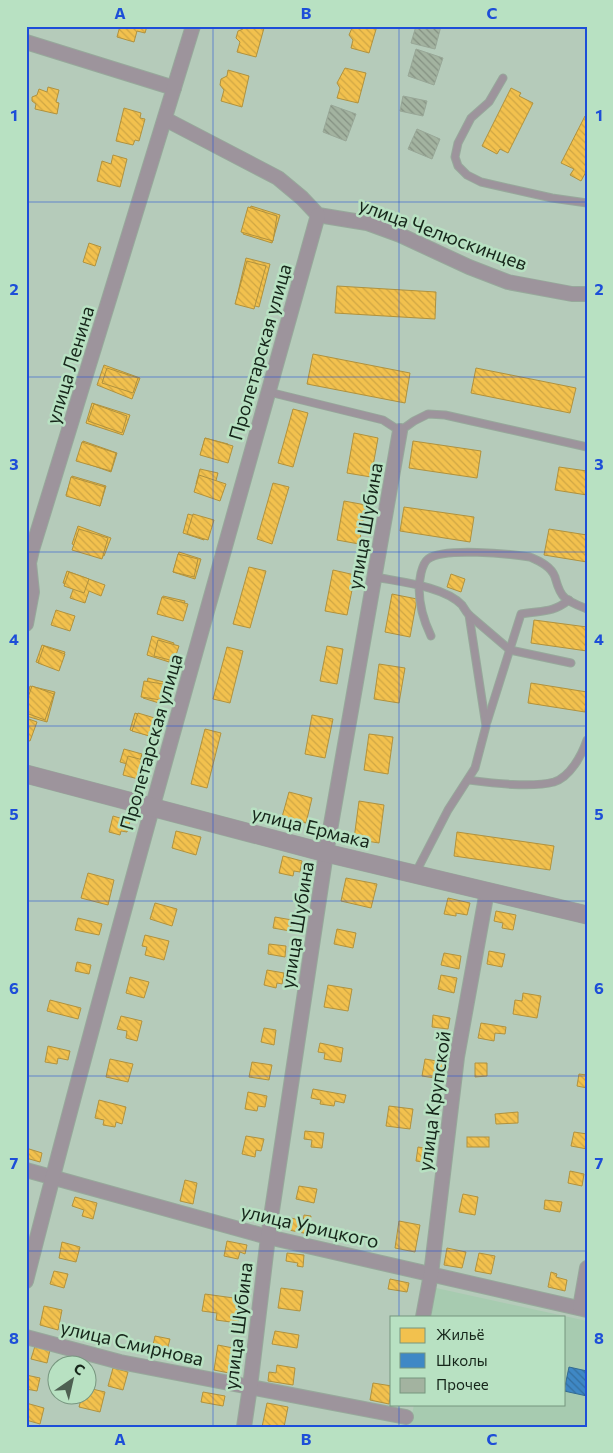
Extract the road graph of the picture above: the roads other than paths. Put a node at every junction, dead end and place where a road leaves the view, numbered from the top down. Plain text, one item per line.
1 (192, 26) edge
2 (26, 42) edge
3 (503, 78) dead end
4 (174, 88) junction
5 (165, 119) junction
6 (587, 203) edge
7 (318, 215) junction
8 (587, 294) edge
9 (268, 392) junction
10 (400, 431) junction
11 (587, 447) edge
12 (375, 577) junction
13 (419, 586) junction
14 (568, 600) junction
15 (587, 609) edge
16 (468, 615) junction
17 (26, 624) edge
18 (431, 636) dead end
19 (510, 650) junction
20 (571, 662) dead end
21 (486, 726) junction
22 (587, 740) edge
23 (26, 774) edge
24 (468, 780) junction
25 (152, 808) junction
26 (326, 853) junction
27 (415, 874) junction
28 (487, 891) junction
29 (587, 915) edge
30 (26, 1170) edge
31 (53, 1177) junction
32 (268, 1237) junction
33 (587, 1268) edge
34 (431, 1274) junction
35 (26, 1281) edge
36 (583, 1309) edge
37 (423, 1316) edge
38 (26, 1337) edge
39 (250, 1387) junction
40 (406, 1416) edge
41 (244, 1427) edge

1 - 4 street, улица Ленина
2 - 4 street
3 - 6 lane
4 - 5 street, улица Ленина
5 - 7 street
5 - 17 street, улица Ленина
7 - 8 street, улица Челюскинцев
7 - 9 street, Пролетарская улица
9 - 10 lane
9 - 25 street, Пролетарская улица
10 - 11 lane
10 - 12 street, улица Шубина
12 - 13 lane
12 - 26 street, улица Шубина
13 - 14 lane
13 - 16 lane
13 - 18 lane
14 - 15 lane
14 - 19 lane
16 - 19 lane
16 - 21 lane
19 - 20 lane
19 - 21 lane
21 - 24 lane
22 - 24 lane
23 - 25 street, улица Ермака
24 - 27 lane
25 - 26 street, улица Ермака
25 - 31 street, Пролетарская улица
26 - 27 street, улица Ермака
26 - 32 street, улица Шубина
27 - 28 street, улица Ермака
28 - 29 street, улица Ермака
28 - 34 street, улица Крупской
30 - 31 street, улица Урицкого
31 - 32 street, улица Урицкого
31 - 35 street, Пролетарская улица
32 - 34 street, улица Урицкого
32 - 39 street, улица Шубина
33 - 36 street
34 - 36 street, улица Урицкого
34 - 37 street, улица Крупской
38 - 39 street, улица Смирнова
39 - 40 street, улица Смирнова
39 - 41 street, улица Шубина

